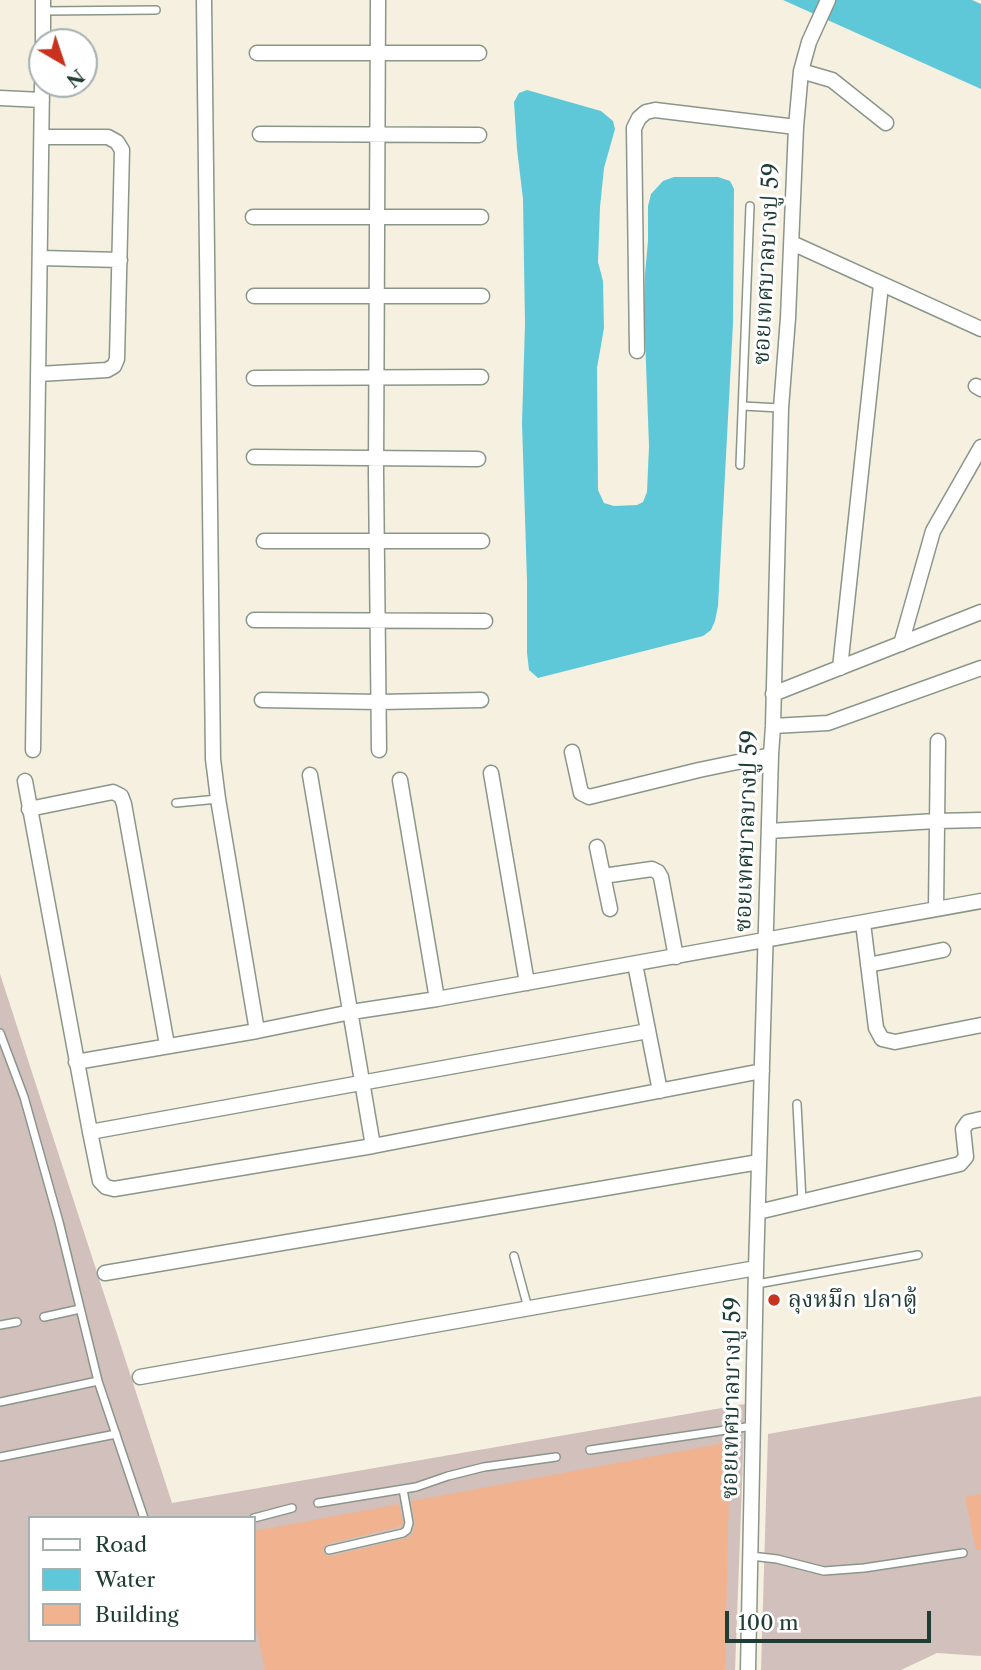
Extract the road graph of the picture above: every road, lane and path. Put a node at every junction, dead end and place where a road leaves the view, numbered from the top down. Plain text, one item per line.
1 (204, 0) edge
2 (377, 0) edge
3 (828, 0) edge
4 (43, 5) edge
5 (156, 10) dead end
6 (43, 28) edge
7 (257, 53) dead end
8 (377, 53) junction
9 (479, 53) dead end
10 (801, 71) junction
11 (0, 98) edge
12 (42, 100) joint
13 (886, 123) dead end
14 (796, 127) junction
15 (260, 134) dead end
16 (377, 135) junction
17 (479, 135) dead end
18 (42, 137) junction
19 (750, 206) dead end
20 (253, 217) dead end
21 (377, 217) junction
22 (481, 217) dead end
23 (792, 243) junction
24 (41, 258) junction
25 (120, 260) junction
26 (881, 285) junction
27 (254, 296) dead end
28 (377, 296) junction
29 (482, 296) dead end
30 (981, 329) edge
31 (637, 351) dead end
32 (39, 374) junction
33 (377, 377) junction
34 (481, 377) dead end
35 (254, 378) dead end
36 (743, 406) junction
37 (781, 408) junction
38 (981, 447) edge
39 (254, 457) dead end
40 (377, 458) junction
41 (478, 459) dead end
42 (740, 464) dead end
43 (377, 540) junction
44 (264, 541) dead end
45 (482, 541) dead end
46 (981, 612) edge
47 (254, 620) dead end
48 (378, 620) junction
49 (485, 621) dead end
50 (901, 644) junction
51 (840, 668) junction
52 (981, 668) edge
53 (773, 694) junction
54 (481, 700) dead end
55 (262, 701) dead end
56 (379, 702) junction
57 (773, 726) junction
58 (938, 741) dead end
59 (33, 750) dead end
60 (379, 750) dead end
61 (572, 752) dead end
62 (771, 755) junction
63 (491, 773) dead end
64 (310, 775) dead end
65 (400, 780) dead end
66 (25, 781) dead end
67 (218, 800) junction
68 (176, 803) dead end
69 (29, 809) junction
70 (981, 820) edge
71 (936, 821) junction
72 (769, 831) junction
73 (597, 847) dead end
74 (603, 876) junction
75 (981, 901) edge
76 (610, 909) dead end
77 (936, 909) junction
78 (863, 923) junction
79 (766, 940) junction
80 (943, 950) dead end
81 (676, 957) junction
82 (635, 964) junction
83 (868, 965) junction
84 (527, 983) junction
85 (437, 999) junction
86 (351, 1012) junction
87 (981, 1025) edge
88 (257, 1031) junction
89 (648, 1031) junction
90 (0, 1033) edge
91 (167, 1045) junction
92 (76, 1062) junction
93 (762, 1071) junction
94 (362, 1083) junction
95 (660, 1091) junction
96 (797, 1104) dead end
97 (981, 1119) edge
98 (90, 1132) junction
99 (373, 1146) junction
100 (759, 1162) junction
101 (802, 1201) junction
102 (758, 1212) junction
103 (919, 1255) dead end
104 (514, 1256) dead end
105 (757, 1268) junction
106 (105, 1273) dead end
107 (757, 1284) junction
108 (528, 1308) junction
109 (80, 1309) junction
110 (44, 1317) dead end
111 (17, 1322) dead end
112 (0, 1325) edge
113 (140, 1377) dead end
114 (98, 1381) junction
115 (0, 1402) edge
116 (754, 1426) junction
117 (116, 1434) junction
118 (590, 1450) dead end
119 (0, 1457) edge
120 (556, 1457) dead end
121 (403, 1489) junction
122 (318, 1503) dead end
123 (292, 1508) dead end
124 (143, 1516) edge
125 (256, 1517) edge
126 (328, 1550) dead end
127 (963, 1553) dead end
128 (751, 1556) junction
129 (748, 1670) edge

1 - 67 street
2 - 8 street
3 - 10 street, ซอยเทศบาลบางปู 59
4 - 5 lane
4 - 6 street
7 - 8 street
8 - 9 street
8 - 16 street
10 - 13 street
10 - 14 street, ซอยเทศบาลบางปู 59
11 - 12 street
12 - 18 street
14 - 23 street, ซอยเทศบาลบางปู 59
14 - 31 street
15 - 16 street
16 - 17 street
16 - 21 street
18 - 24 street
18 - 25 street
19 - 36 lane
20 - 21 street
21 - 22 street
21 - 28 street
23 - 26 street
23 - 37 street, ซอยเทศบาลบางปู 59
24 - 25 street
24 - 32 street
25 - 32 street
26 - 30 street
26 - 51 street
27 - 28 street
28 - 29 street
28 - 33 street
32 - 59 street
33 - 34 street
33 - 35 street
33 - 40 street
36 - 37 lane
36 - 42 lane
37 - 53 street, ซอยเทศบาลบางปู 59
38 - 50 street
39 - 40 street
40 - 41 street
40 - 43 street
43 - 44 street
43 - 45 street
43 - 48 street
46 - 50 street
47 - 48 street
48 - 49 street
48 - 56 street
50 - 51 street
51 - 53 street
52 - 57 street
53 - 57 street, ซอยเทศบาลบางปู 59
54 - 56 street
55 - 56 street
56 - 60 street
57 - 62 street, ซอยเทศบาลบางปู 59
58 - 71 street
61 - 62 street
62 - 72 street, ซอยเทศบาลบางปู 59
63 - 84 street
64 - 86 street
65 - 85 street
66 - 69 street
67 - 68 lane
67 - 88 street
69 - 91 street
69 - 92 street
70 - 71 street
71 - 72 street
71 - 77 street
72 - 79 street, ซอยเทศบาลบางปู 59
73 - 74 street
74 - 76 street
74 - 81 street
75 - 77 street
77 - 78 street
78 - 79 street
78 - 83 street
79 - 81 street
79 - 93 street, ซอยเทศบาลบางปู 59
80 - 83 street
81 - 82 street
82 - 84 street
82 - 89 street
83 - 87 street
84 - 85 street
85 - 86 street
86 - 88 street
86 - 94 street
88 - 91 street
89 - 94 street
89 - 95 street
90 - 109 lane
91 - 92 street
92 - 98 street
93 - 95 street
93 - 100 street, ซอยเทศบาลบางปู 59
94 - 98 street
94 - 99 street
95 - 99 street
96 - 101 lane
97 - 101 street
98 - 99 street
100 - 102 street, ซอยเทศบาลบางปู 59
100 - 106 street
101 - 102 street
102 - 105 street, ซอยเทศบาลบางปู 59
103 - 107 lane
104 - 108 lane
105 - 107 street, ซอยเทศบาลบางปู 59
105 - 108 street
107 - 116 street, ซอยเทศบาลบางปู 59
108 - 113 street
109 - 110 lane
109 - 114 lane
111 - 112 lane
114 - 115 lane
114 - 117 lane
116 - 118 lane
116 - 128 street, ซอยเทศบาลบางปู 59
117 - 119 lane
117 - 124 lane
120 - 121 lane
121 - 122 lane
121 - 126 lane
123 - 125 lane
127 - 128 lane
128 - 129 street, ซอยเทศบาลบางปู 59

